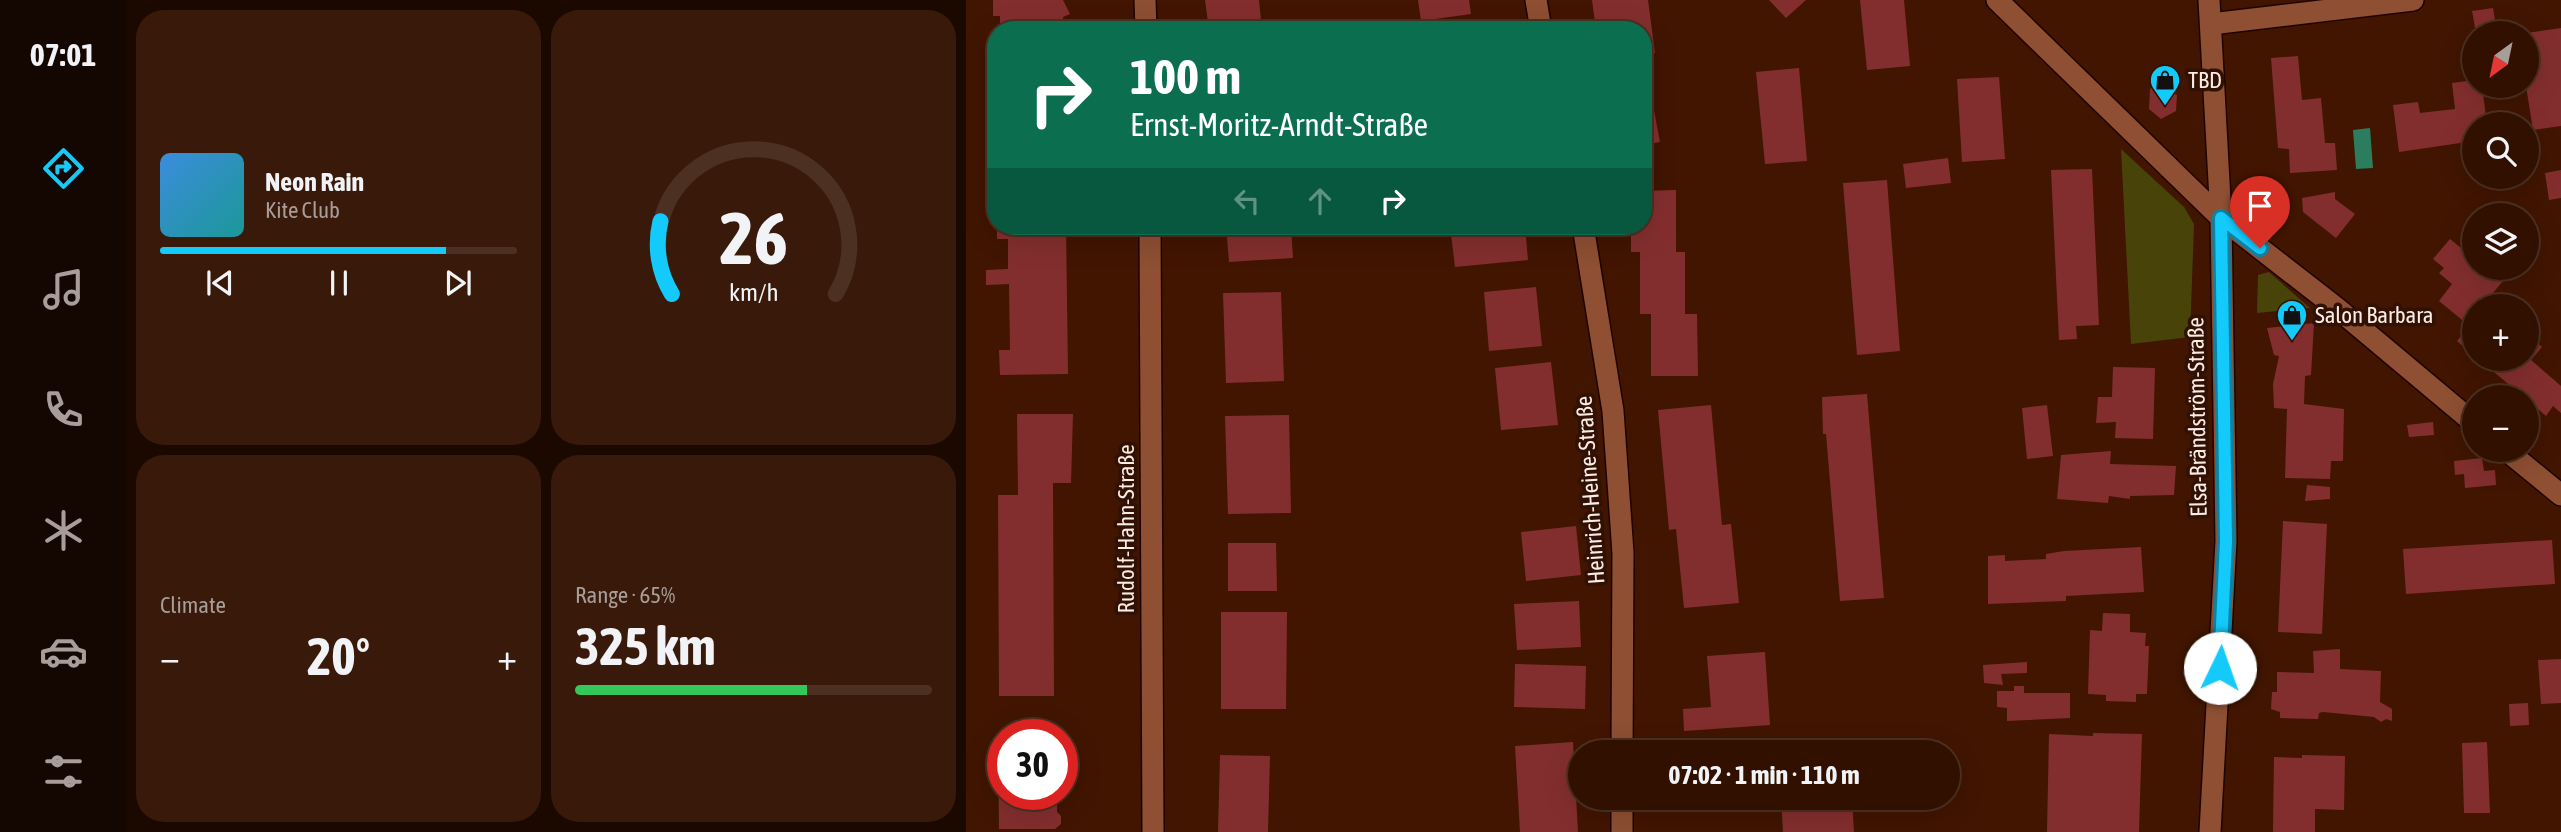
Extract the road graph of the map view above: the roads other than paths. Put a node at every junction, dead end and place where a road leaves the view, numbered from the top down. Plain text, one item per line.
1 (1145, 0) edge
2 (1536, 0) edge
3 (1997, 0) edge
4 (2209, 0) edge
5 (2413, 0) edge
6 (1146, 21) edge
7 (1540, 21) edge
8 (2211, 24) junction
9 (2221, 218) junction
10 (1150, 235) edge
11 (1584, 235) edge
12 (2462, 413) edge
13 (2521, 462) edge
14 (2561, 495) edge
15 (1622, 740) edge
16 (1622, 810) edge
17 (1153, 832) edge
18 (1622, 832) edge
19 (2210, 832) edge

1 - 6 street
2 - 7 street
3 - 9 street
4 - 8 street, Elsa-Brändström-Straße
5 - 8 street
8 - 9 street, Elsa-Brändström-Straße
9 - 12 street
9 - 19 street, Elsa-Brändström-Straße
10 - 17 street, Rudolf-Hahn-Straße
11 - 15 street, Heinrich-Heine-Straße
13 - 14 street
16 - 18 street

